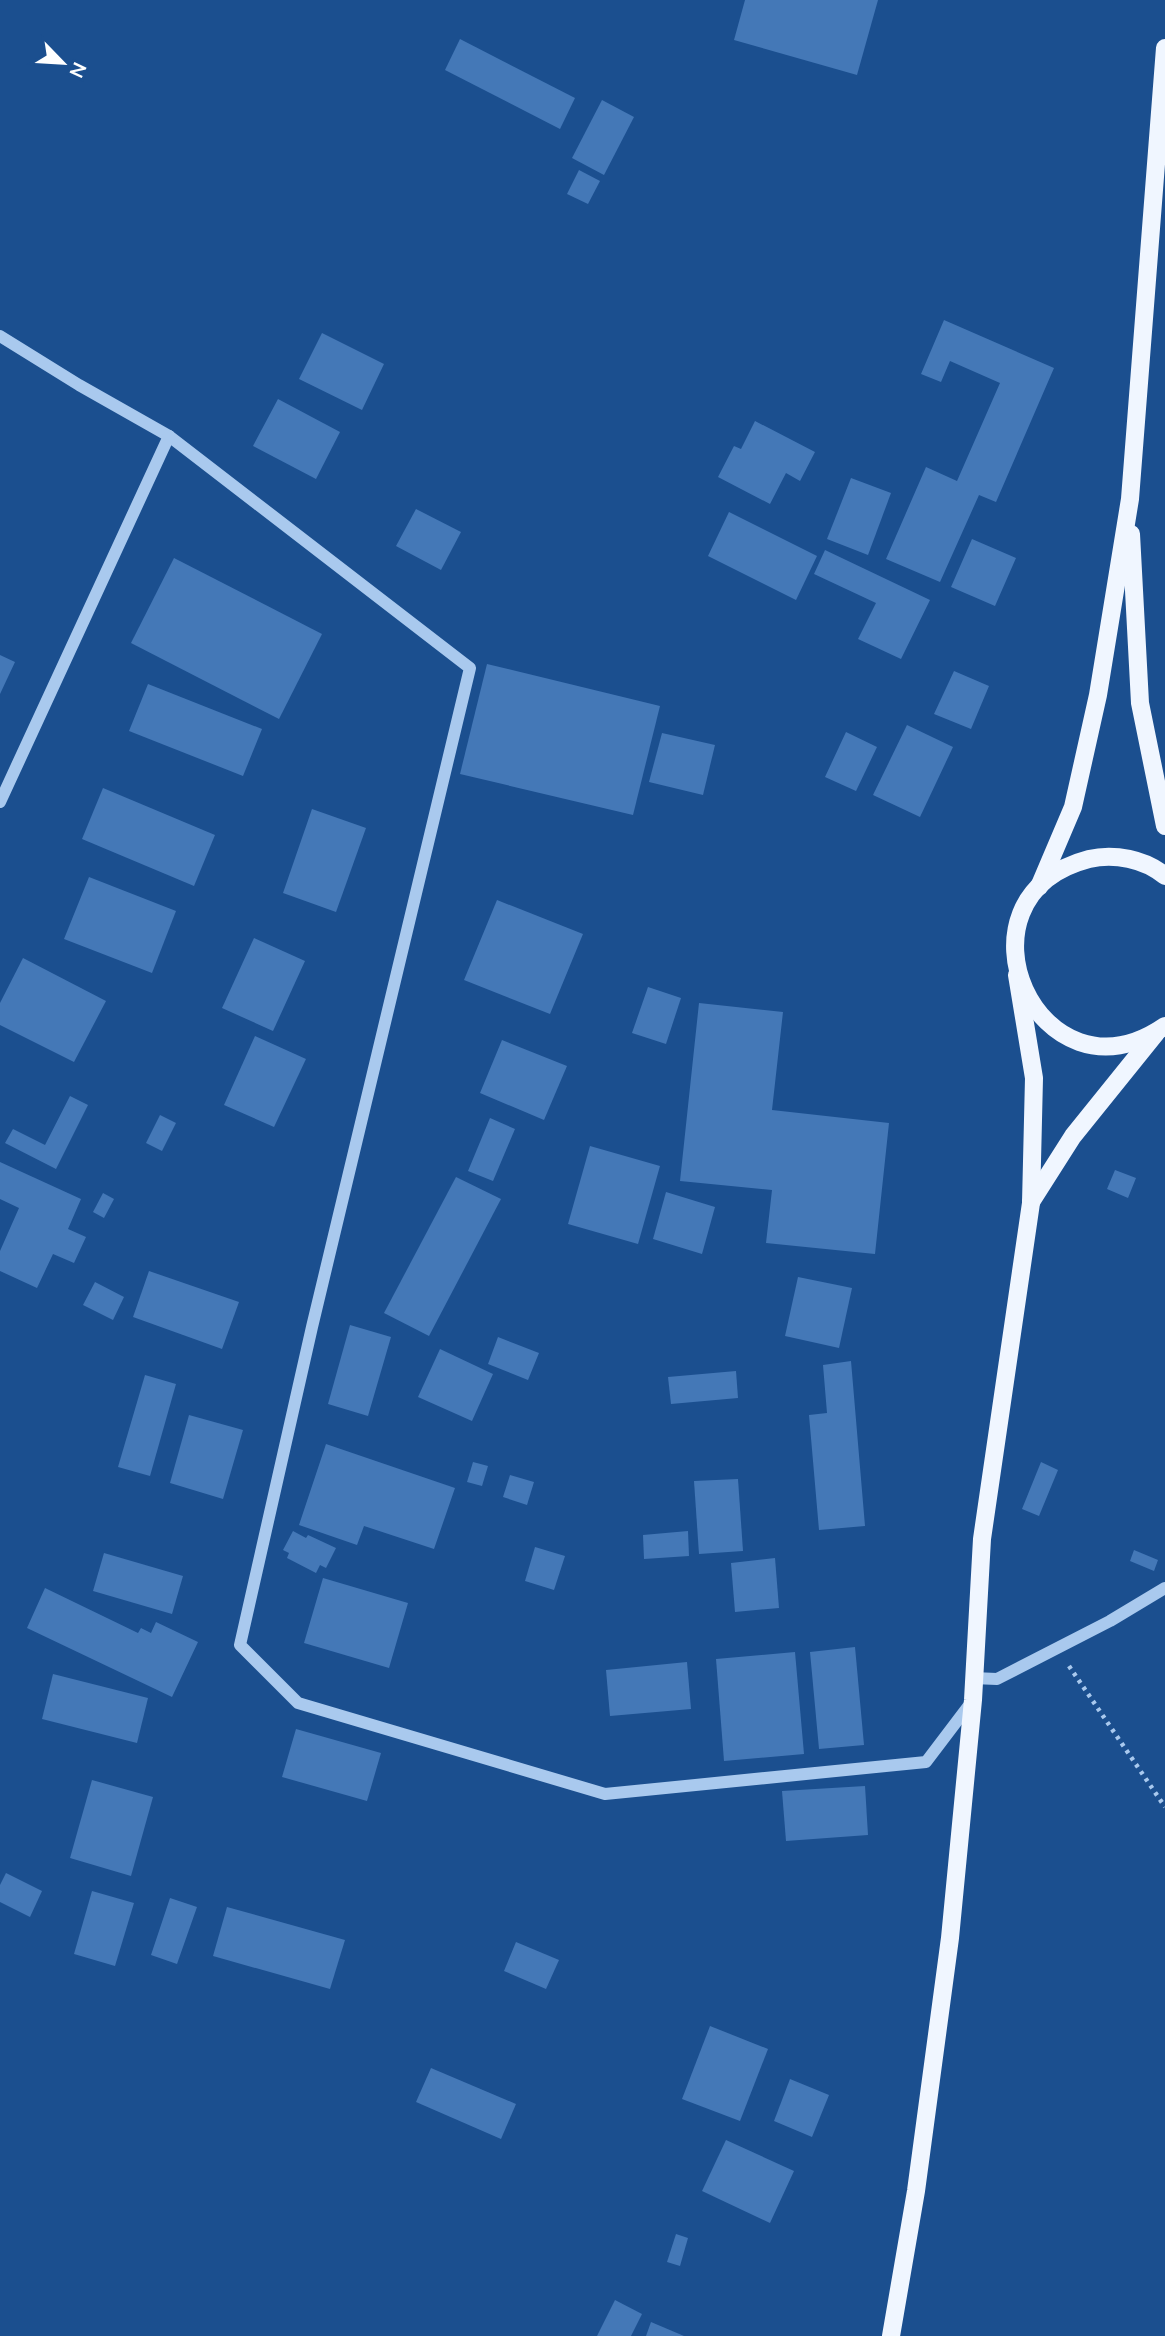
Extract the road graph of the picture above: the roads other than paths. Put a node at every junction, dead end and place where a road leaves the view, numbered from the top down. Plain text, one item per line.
1 (1165, 48) edge
2 (0, 336) edge
3 (169, 436) junction
4 (1129, 499) junction
5 (0, 802) edge
6 (1165, 826) edge
7 (1165, 876) edge
8 (1040, 887) junction
9 (1017, 975) junction
10 (1162, 1028) edge
11 (1031, 1203) junction
12 (1165, 1588) edge
13 (973, 1678) junction
14 (973, 1700) junction
15 (891, 2336) edge

1 - 4 main road
2 - 3 street
3 - 5 street
3 - 14 street
4 - 6 main road
4 - 8 main road
7 - 8 main road
8 - 9 main road
9 - 10 main road
9 - 11 main road
10 - 11 main road
11 - 13 main road
12 - 13 street
13 - 14 main road
14 - 15 main road

